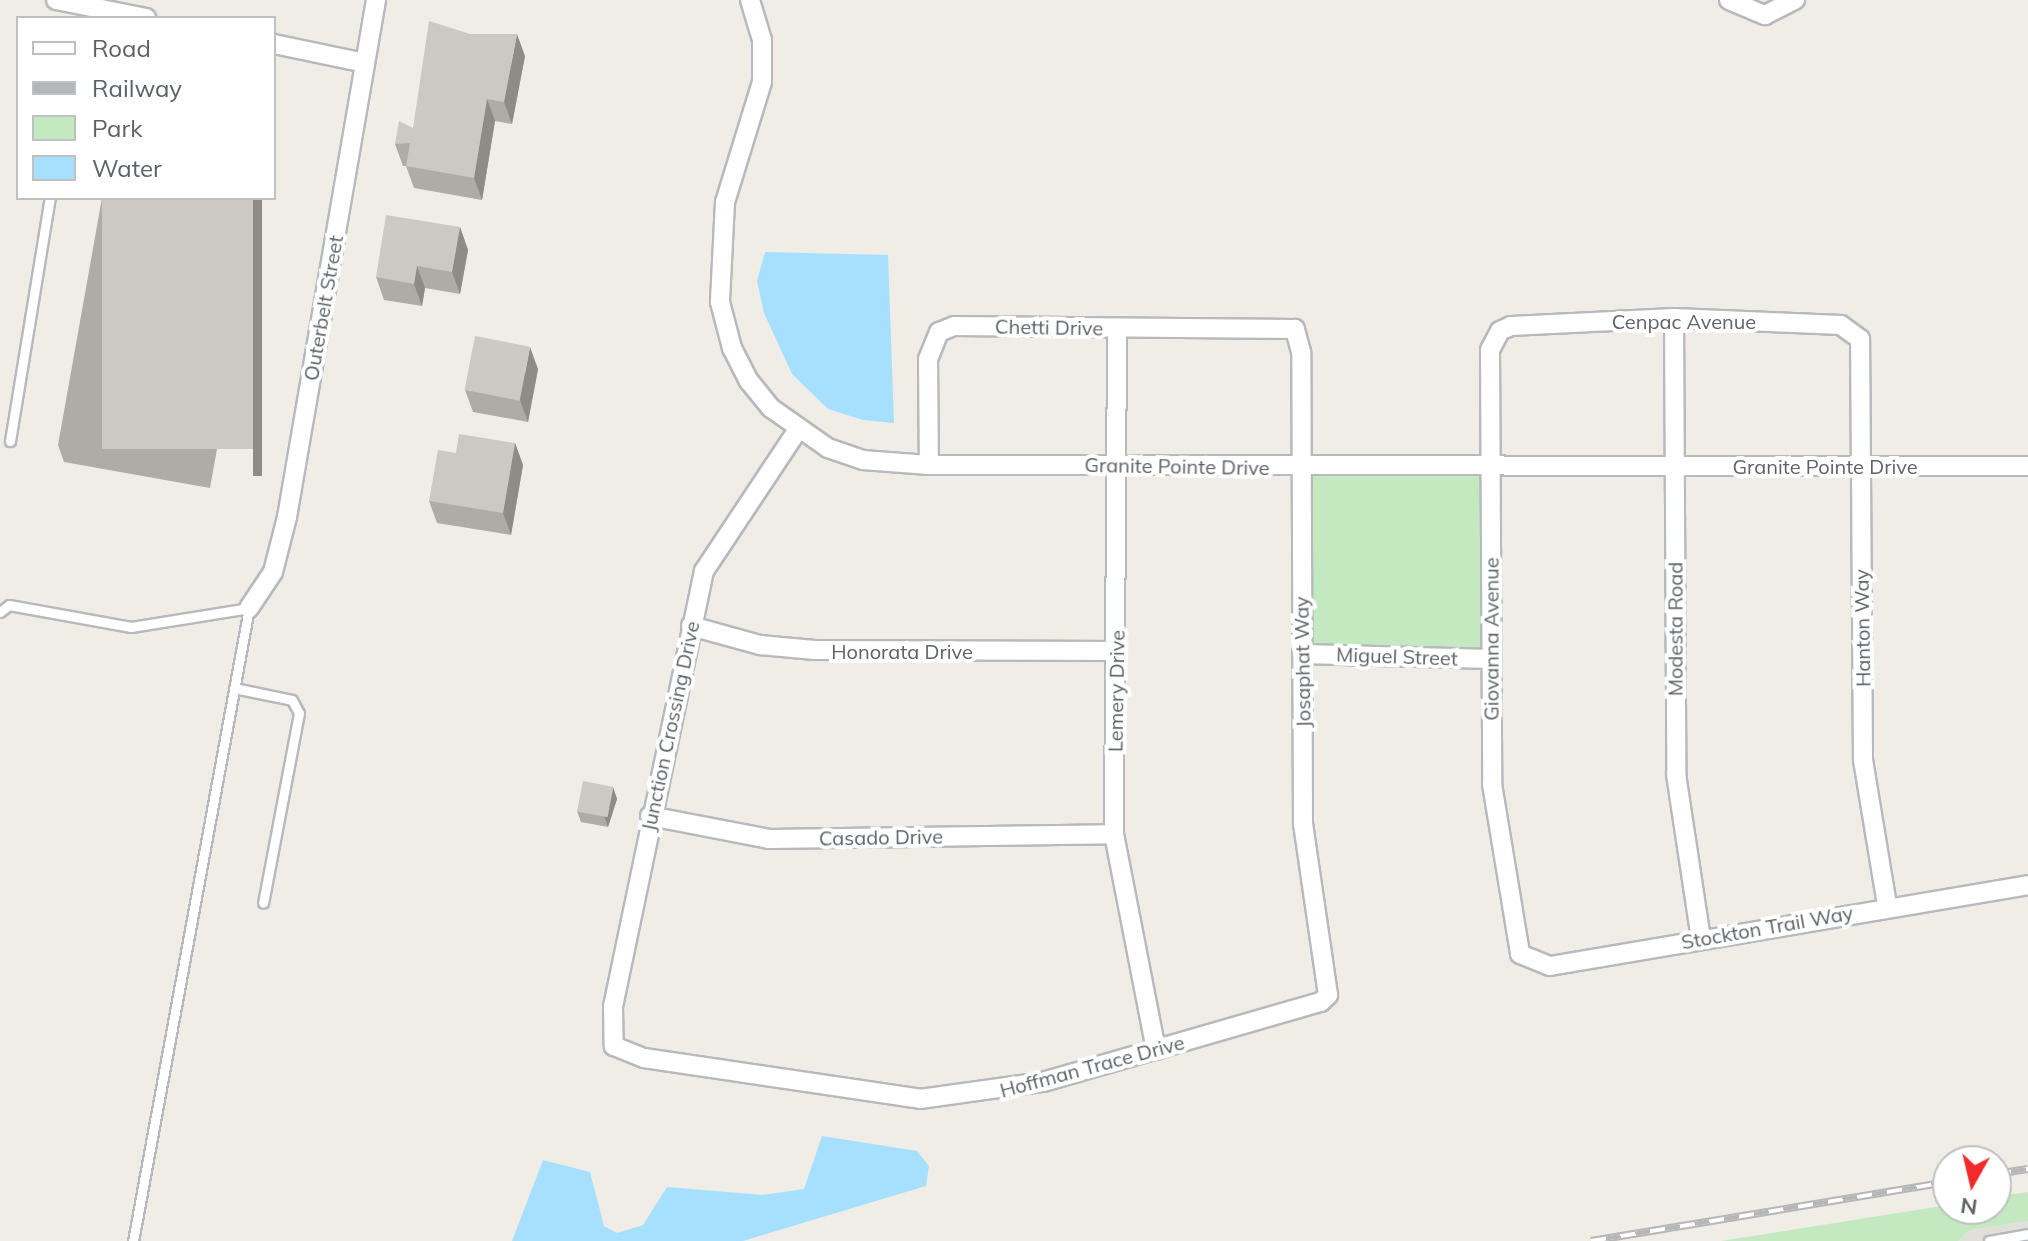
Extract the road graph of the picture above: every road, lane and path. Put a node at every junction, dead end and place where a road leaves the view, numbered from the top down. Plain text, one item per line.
1 (56, 0) edge
2 (376, 0) edge
3 (750, 0) edge
4 (1729, 0) edge
5 (1795, 0) edge
6 (121, 6) edge
7 (81, 12) edge
8 (142, 16) edge
9 (276, 44) edge
10 (365, 63) junction
11 (50, 200) edge
12 (1674, 318) junction
13 (1117, 328) junction
14 (1295, 329) joint
15 (1496, 334) joint
16 (1862, 348) joint
17 (797, 431) junction
18 (10, 441) dead end
19 (929, 465) junction
20 (1116, 465) junction
21 (1491, 466) junction
22 (1674, 466) junction
23 (1860, 466) junction
24 (2028, 466) edge
25 (1299, 468) junction
26 (249, 608) junction
27 (0, 612) edge
28 (691, 626) junction
29 (1117, 651) junction
30 (1302, 654) junction
31 (1491, 659) junction
32 (234, 688) junction
33 (650, 816) junction
34 (1114, 834) junction
35 (2028, 885) edge
36 (263, 903) dead end
37 (1887, 905) junction
38 (1701, 939) junction
39 (1515, 943) joint
40 (1328, 995) joint
41 (614, 1046) joint
42 (1156, 1050) junction
43 (2028, 1234) edge
44 (133, 1241) edge
45 (1989, 1241) edge

1 - 7 street
2 - 10 street, Outerbelt Street
3 - 17 street, Granite Pointe Drive
4 - 5 street
6 - 7 street
6 - 8 street
9 - 10 street
10 - 26 street, Outerbelt Street
11 - 18 lane
12 - 15 street, Cenpac Avenue
12 - 16 street, Cenpac Avenue
12 - 22 street, Modesta Road
13 - 14 street, Chetti Drive
13 - 19 street, Chetti Drive
13 - 20 street, Lemery Drive
14 - 25 street, Josaphat Way
15 - 21 street, Giovanna Avenue
16 - 23 street, Hanton Way
17 - 19 street, Granite Pointe Drive
17 - 28 street, Junction Crossing Drive
19 - 20 street, Granite Pointe Drive
20 - 25 street, Granite Pointe Drive
20 - 29 street, Lemery Drive
21 - 22 street, Granite Pointe Drive
21 - 25 street, Granite Pointe Drive
21 - 31 street, Giovanna Avenue
22 - 23 street, Granite Pointe Drive
22 - 38 street, Modesta Road
23 - 24 street, Granite Pointe Drive
23 - 37 street, Hanton Way
25 - 30 street, Josaphat Way
26 - 27 lane
26 - 32 lane
28 - 29 street, Honorata Drive
28 - 33 street, Junction Crossing Drive
29 - 34 street, Lemery Drive
30 - 31 street, Miguel Street
30 - 40 street, Josaphat Way
31 - 39 street, Giovanna Avenue
32 - 36 lane
32 - 44 lane
33 - 34 street, Casado Drive
33 - 41 street, Junction Crossing Drive
34 - 42 street, Lemery Drive
35 - 37 street, Stockton Trail Way
37 - 38 street, Stockton Trail Way
38 - 39 street, Stockton Trail Way
40 - 42 street, Hoffman Trace Drive
41 - 42 street, Hoffman Trace Drive
43 - 45 lane

